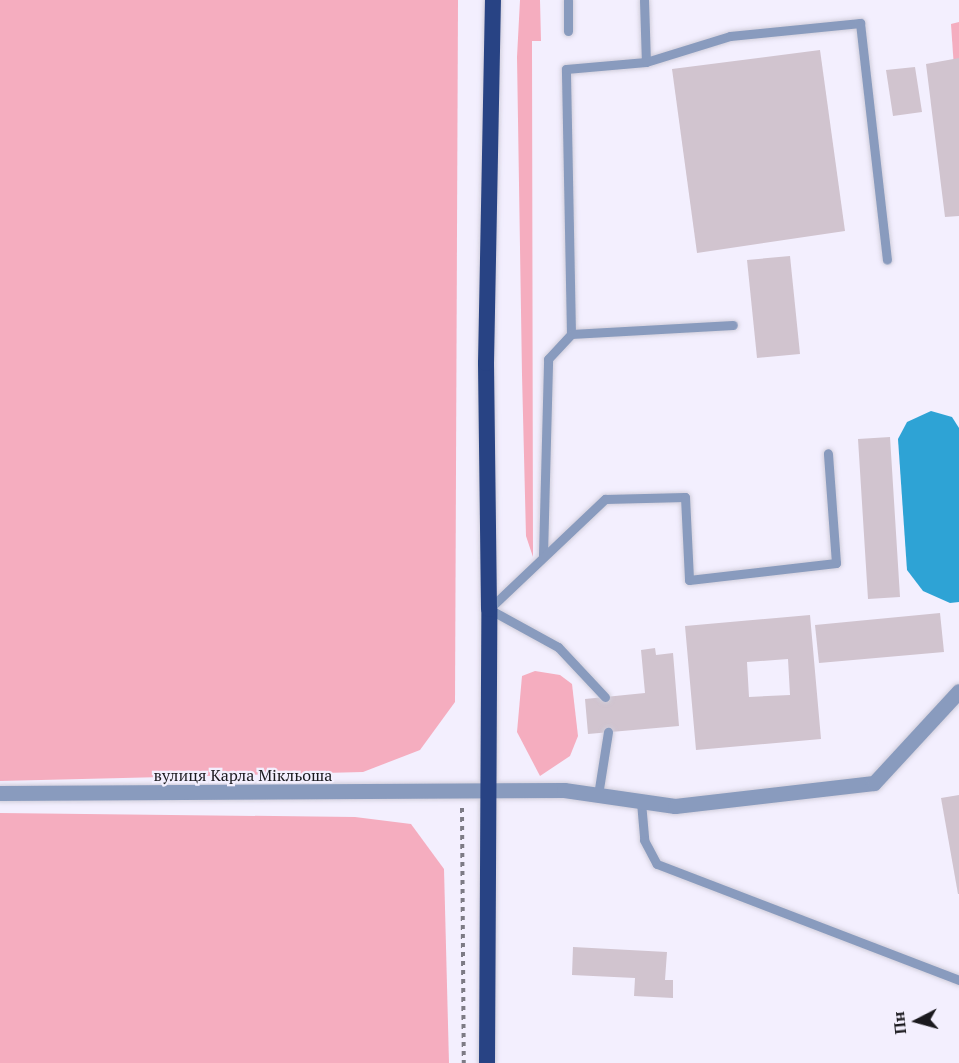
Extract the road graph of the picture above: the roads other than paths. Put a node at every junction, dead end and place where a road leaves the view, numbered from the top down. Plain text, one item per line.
1 (493, 0) edge
2 (568, 0) edge
3 (644, 0) edge
4 (568, 31) dead end
5 (646, 62) junction
6 (887, 259) dead end
7 (733, 324) dead end
8 (571, 334) junction
9 (828, 453) dead end
10 (543, 555) junction
11 (489, 609) junction
12 (959, 691) edge
13 (605, 697) dead end
14 (608, 732) dead end
15 (487, 792) junction
16 (0, 793) edge
17 (598, 795) junction
18 (641, 802) junction
19 (959, 980) edge
20 (487, 1063) edge

1 - 11 highway
2 - 4 lane
3 - 5 lane
5 - 6 lane
5 - 8 lane
7 - 8 lane
8 - 10 lane
9 - 10 lane
10 - 11 lane
11 - 13 lane
11 - 15 highway
12 - 18 street, вулиця Карла Мікльоша
14 - 17 lane
15 - 16 street, вулиця Карла Мікльоша
15 - 17 street, вулиця Карла Мікльоша
15 - 20 highway
17 - 18 street, вулиця Карла Мікльоша
18 - 19 lane

